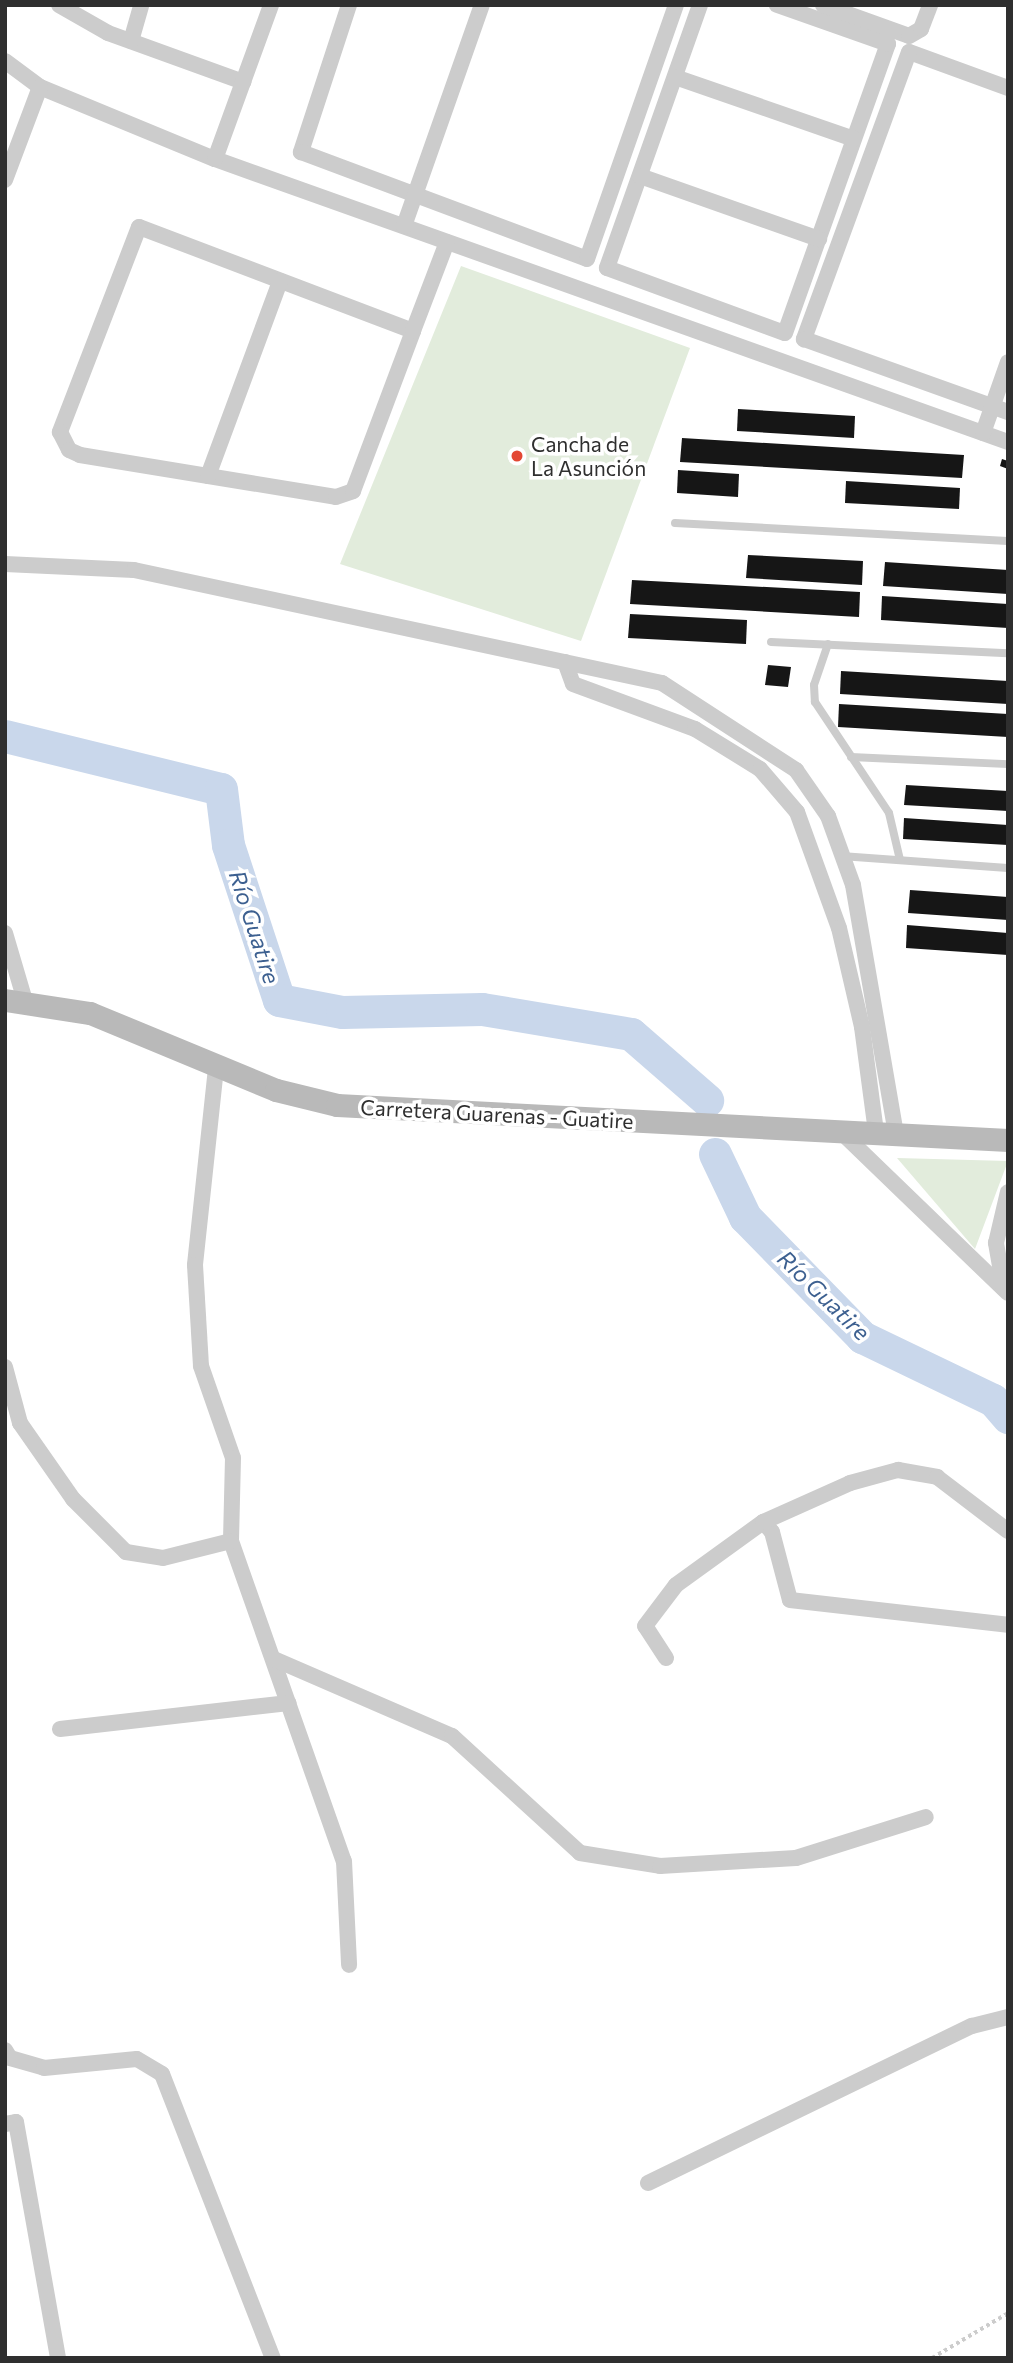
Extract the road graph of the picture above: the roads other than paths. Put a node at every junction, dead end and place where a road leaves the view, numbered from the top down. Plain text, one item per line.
1 (59, 5) edge
2 (141, 5) edge
3 (271, 5) edge
4 (349, 5) edge
5 (482, 5) edge
6 (676, 5) edge
7 (700, 5) edge
8 (777, 5) edge
9 (823, 5) edge
10 (930, 5) edge
11 (131, 41) junction
12 (5, 61) edge
13 (675, 76) junction
14 (243, 82) junction
15 (40, 87) junction
16 (1008, 88) edge
17 (854, 139) junction
18 (215, 159) junction
19 (8, 161) edge
20 (640, 176) junction
21 (5, 180) edge
22 (413, 198) junction
23 (404, 226) junction
24 (819, 239) junction
25 (447, 242) junction
26 (280, 281) junction
27 (684, 296) junction
28 (708, 305) junction
29 (675, 321) junction
30 (699, 330) junction
31 (413, 331) junction
32 (1008, 362) edge
33 (1000, 410) edge
34 (983, 433) junction
35 (1008, 442) edge
36 (208, 476) junction
37 (675, 523) dead end
38 (1008, 541) edge
39 (5, 564) edge
40 (771, 642) dead end
41 (828, 644) junction
42 (1008, 653) edge
43 (565, 662) junction
44 (851, 757) junction
45 (1008, 765) edge
46 (842, 856) junction
47 (900, 860) junction
48 (1008, 868) edge
49 (5, 933) edge
50 (15, 1000) edge
51 (216, 1068) junction
52 (840, 1131) junction
53 (886, 1133) junction
54 (1008, 1140) edge
55 (1008, 1192) edge
56 (1006, 1291) edge
57 (5, 1367) edge
58 (763, 1522) junction
59 (1008, 1531) edge
60 (231, 1541) junction
61 (1008, 1625) edge
62 (666, 1658) dead end
63 (274, 1659) junction
64 (289, 1703) junction
65 (60, 1729) dead end
66 (926, 1817) dead end
67 (349, 1965) dead end
68 (1008, 2017) edge
69 (5, 2050) edge
70 (5, 2124) edge
71 (648, 2183) dead end
72 (58, 2358) edge
73 (273, 2358) edge

1 - 11 street
2 - 11 street
3 - 14 street
4 - 22 street
5 - 22 street
6 - 22 street
7 - 13 street
8 - 17 street
9 - 10 street
11 - 14 street
12 - 15 street
13 - 17 street
13 - 20 street
14 - 18 street
15 - 18 street
15 - 19 street
16 - 33 street
17 - 24 street
18 - 23 street
19 - 21 street
20 - 24 street
20 - 27 street
22 - 23 street
23 - 25 street
24 - 28 street
25 - 29 street
25 - 31 street
26 - 31 street
26 - 36 street
26 - 36 street
27 - 28 street
27 - 29 street
28 - 30 street
29 - 30 street
30 - 34 street
31 - 36 street
32 - 33 street
33 - 34 street
34 - 35 street
37 - 38 lane
39 - 43 street
40 - 41 lane
41 - 42 lane
41 - 44 lane
43 - 46 street
43 - 53 street
44 - 45 lane
44 - 47 lane
46 - 47 lane
46 - 53 street
47 - 48 lane
49 - 50 street
50 - 51 main road, Carretera Guarenas - Guatire
51 - 52 main road, Carretera Guarenas - Guatire
51 - 60 street
52 - 53 main road, Carretera Guarenas - Guatire
52 - 56 street
53 - 54 main road, Carretera Guarenas - Guatire
55 - 56 street
57 - 60 street
58 - 59 street
58 - 61 street
58 - 62 street
60 - 63 street
63 - 64 street
63 - 66 street
64 - 65 street
64 - 67 street
68 - 71 street
69 - 73 street
70 - 72 street

